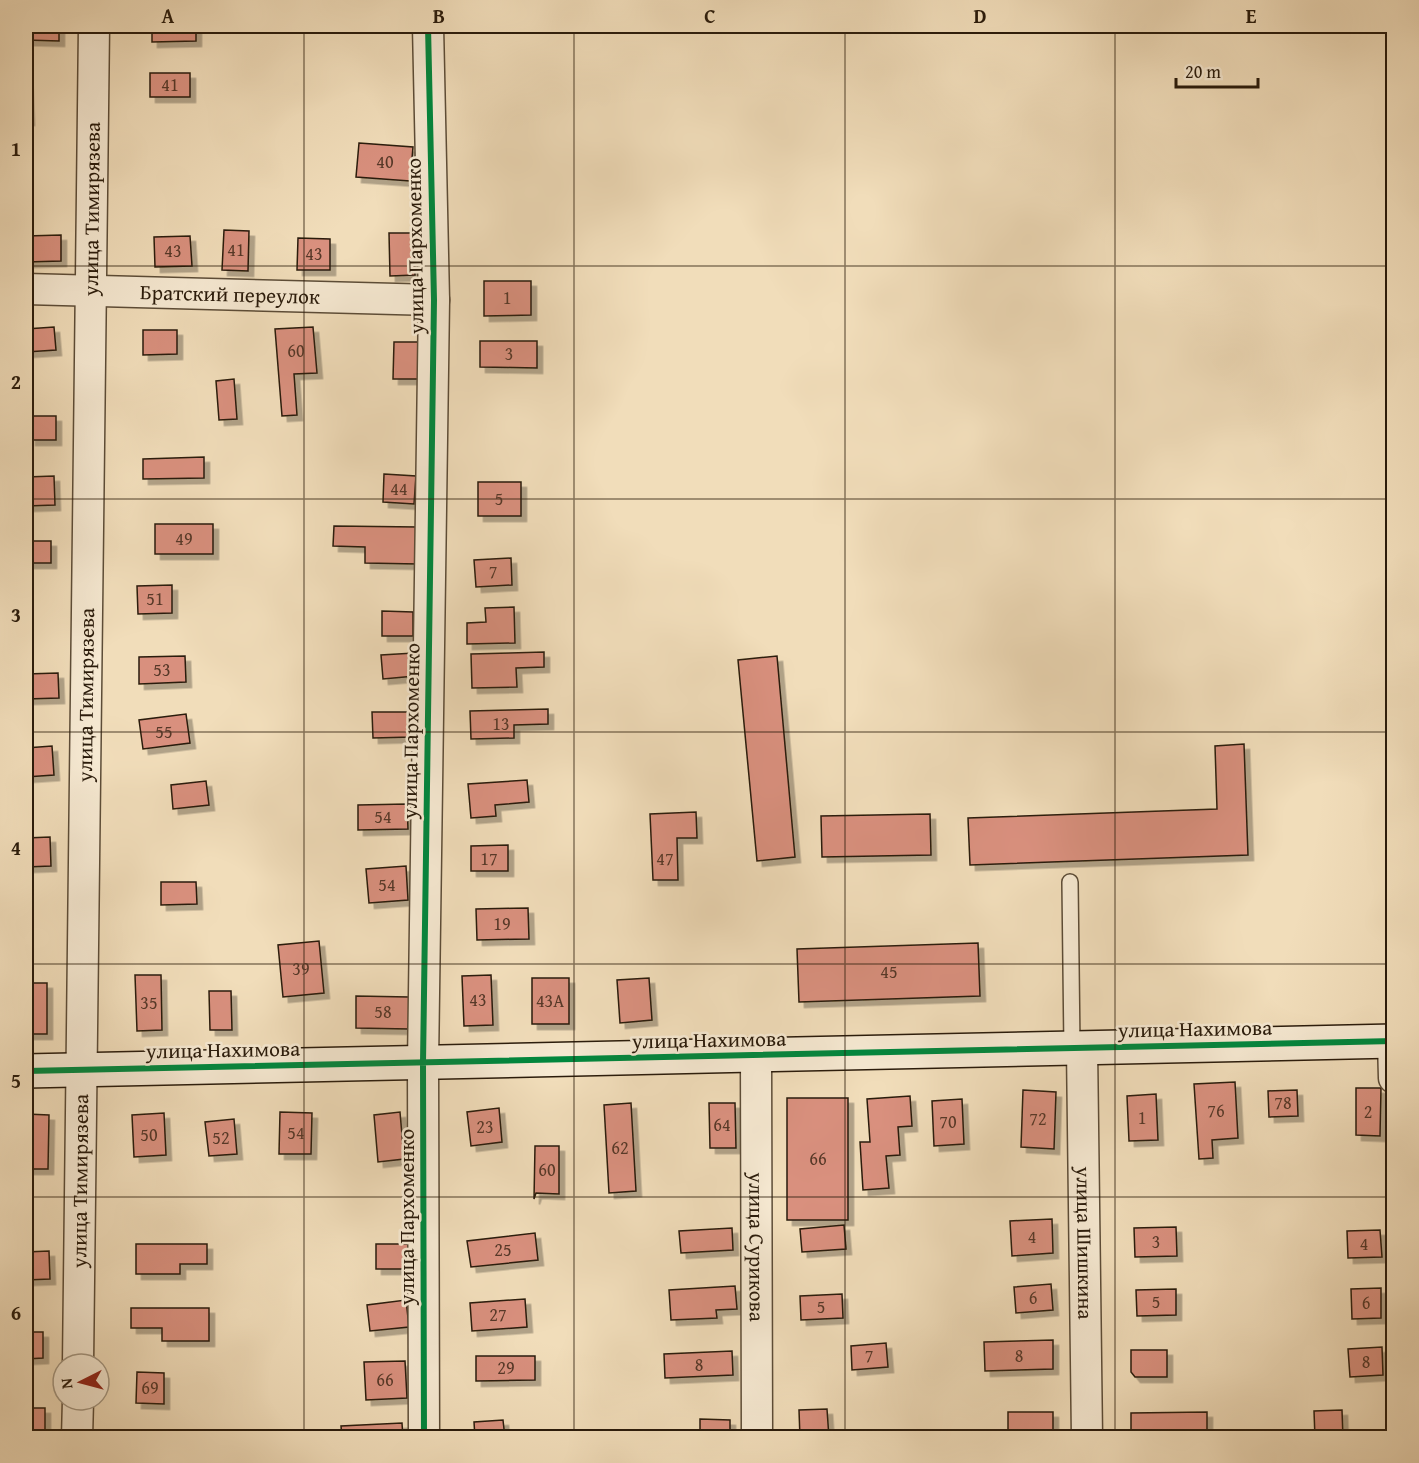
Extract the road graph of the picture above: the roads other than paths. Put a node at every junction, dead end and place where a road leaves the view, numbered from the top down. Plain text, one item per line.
1 (94, 26) edge
2 (428, 26) edge
3 (26, 289) edge
4 (91, 290) junction
5 (434, 300) junction
6 (1070, 882) dead end
7 (1393, 1041) edge
8 (1077, 1048) junction
9 (756, 1055) junction
10 (423, 1062) junction
11 (81, 1070) junction
12 (26, 1071) edge
13 (1394, 1078) edge
14 (78, 1352) edge
15 (78, 1412) edge
16 (77, 1437) edge
17 (424, 1437) edge
18 (757, 1437) edge
19 (1087, 1437) edge

1 - 4 street, улица Тимирязева
2 - 5 street, улица Пархоменко
3 - 4 street, Братский переулок
4 - 5 street, Братский переулок
4 - 11 street, улица Тимирязева
5 - 10 street, улица Пархоменко
6 - 8 lane
7 - 8 street, улица Нахимова
7 - 13 street
8 - 9 street, улица Нахимова
8 - 19 street, улица Шишкина
9 - 10 street, улица Нахимова
9 - 18 street, улица Сурикова
10 - 11 street, улица Нахимова
10 - 17 street, улица Пархоменко
11 - 12 street, улица Нахимова
11 - 14 street, улица Тимирязева
15 - 16 street

